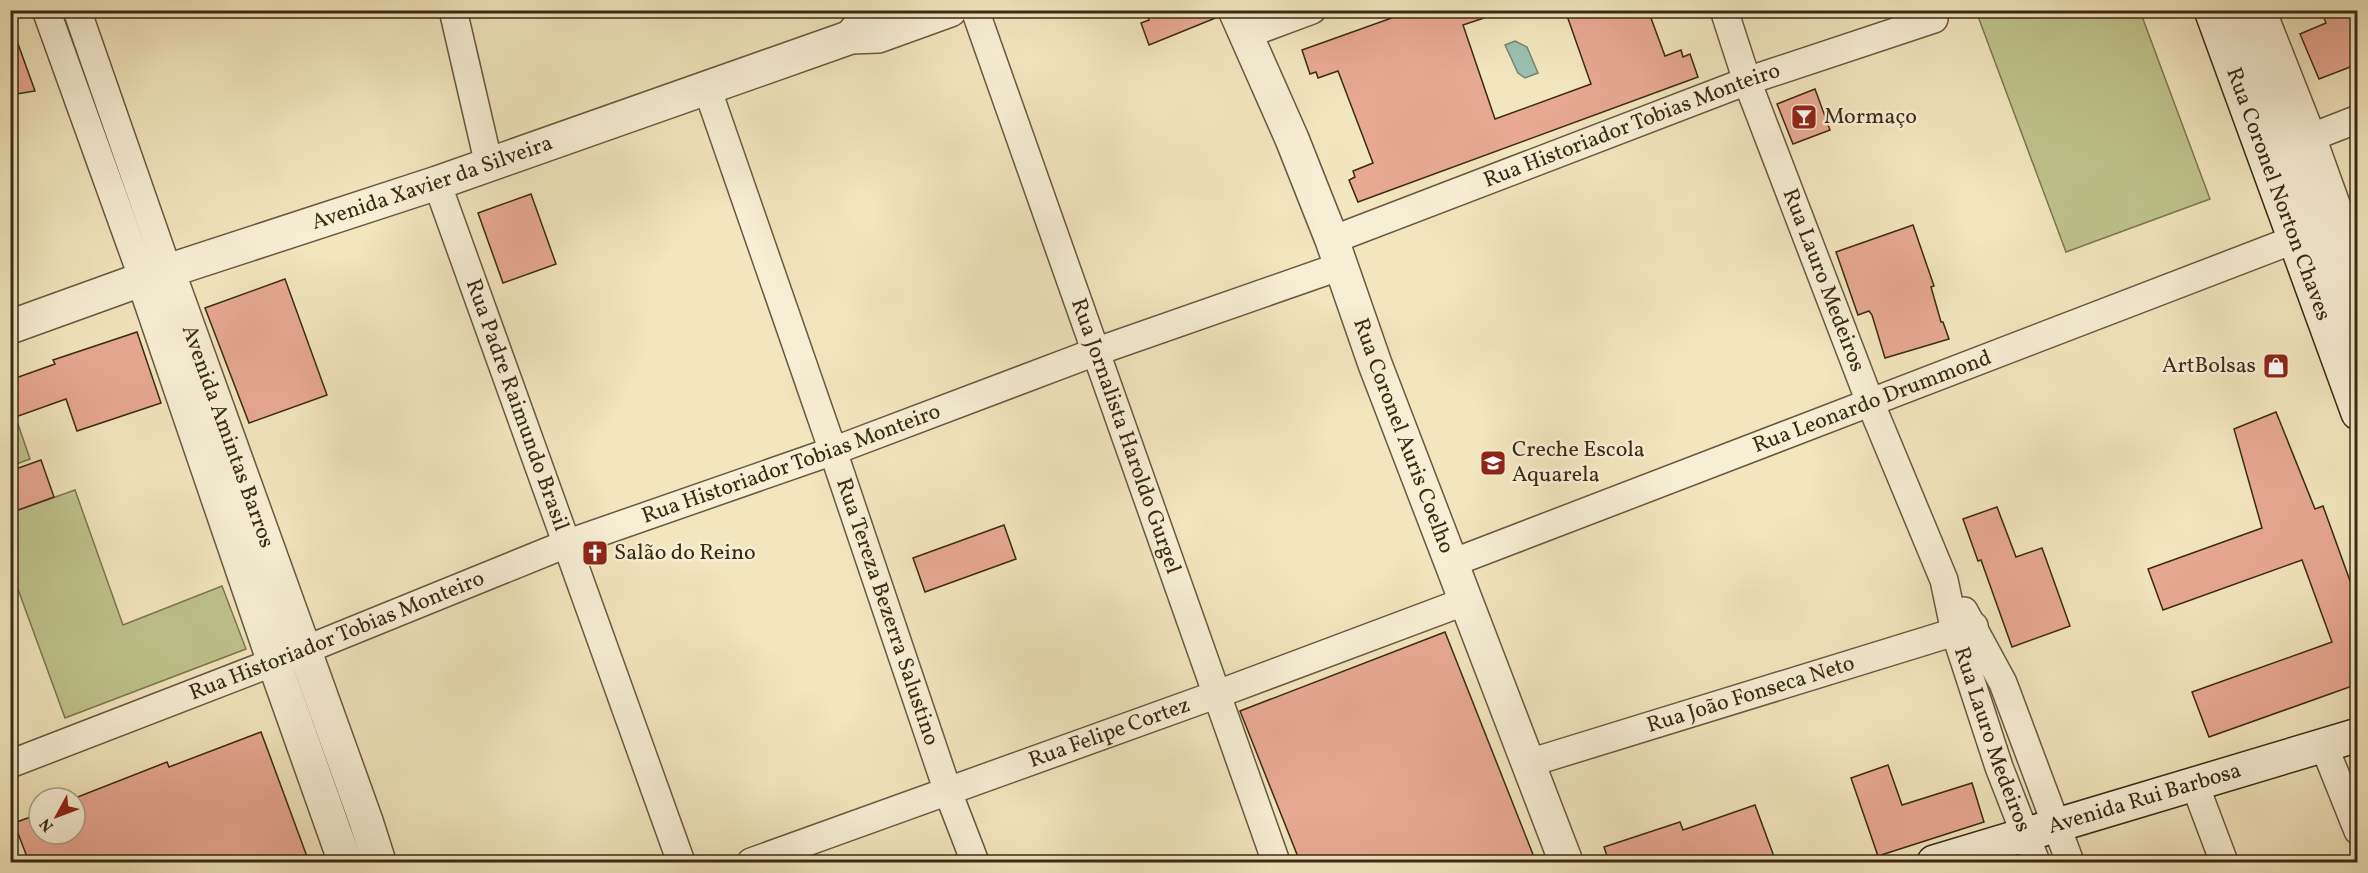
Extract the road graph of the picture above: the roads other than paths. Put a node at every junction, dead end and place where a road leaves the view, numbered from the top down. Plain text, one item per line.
1 (46, 10) edge
2 (77, 10) edge
3 (453, 10) edge
4 (950, 10) edge
5 (975, 10) edge
6 (1312, 10) edge
7 (1724, 10) edge
8 (2211, 10) edge
9 (2238, 10) edge
10 (2262, 10) edge
11 (1934, 19) dead end
12 (868, 22) edge
13 (1240, 23) edge
14 (1747, 81) junction
15 (707, 88) junction
16 (2358, 119) edge
17 (2312, 137) junction
18 (489, 165) junction
19 (437, 183) junction
20 (2293, 240) junction
21 (1337, 253) junction
22 (2358, 265) edge
23 (156, 275) junction
24 (10, 327) edge
25 (2358, 338) edge
26 (1095, 352) junction
27 (1870, 402) junction
28 (2358, 413) edge
29 (833, 451) junction
30 (566, 544) junction
31 (1452, 562) junction
32 (1466, 601) junction
33 (1964, 629) junction
34 (305, 650) junction
35 (274, 662) junction
36 (1215, 695) junction
37 (2358, 735) edge
38 (2324, 746) junction
39 (1530, 763) junction
40 (10, 764) edge
41 (2195, 785) junction
42 (948, 792) junction
43 (2056, 826) junction
44 (2358, 831) edge
45 (2030, 849) edge
46 (345, 862) edge
47 (379, 862) edge
48 (681, 862) edge
49 (751, 862) edge
50 (975, 862) edge
51 (1276, 862) edge
52 (1566, 862) edge
53 (1934, 862) edge
54 (2070, 862) edge
55 (2224, 862) edge

1 - 23 street, Avenida Amintas Barros
2 - 23 street, Avenida Amintas Barros
3 - 18 street
4 - 12 street, Avenida Xavier da Silveira
5 - 26 street, Rua Jornalista Haroldo Gurgel
6 - 13 street
7 - 14 street, Rua Lauro Medeiros
8 - 20 street, Rua Coronel Norton Chaves
9 - 25 street, Rua Coronel Norton Chaves
10 - 17 street
11 - 14 street, Rua Historiador Tobias Monteiro
12 - 15 street, Avenida Xavier da Silveira
13 - 21 street, Rua Coronel Auris Coelho
14 - 21 street, Rua Historiador Tobias Monteiro
14 - 27 street, Rua Lauro Medeiros
15 - 18 street, Avenida Xavier da Silveira
15 - 29 street, Rua Tereza Bezerra Salustino
16 - 17 street
17 - 22 street
18 - 19 street, Avenida Xavier da Silveira
19 - 23 street, Avenida Xavier da Silveira
19 - 30 street, Rua Padre Raimundo Brasil
20 - 27 street, Rua Leonardo Drummond
20 - 28 street, Rua Coronel Norton Chaves
21 - 26 street, Rua Historiador Tobias Monteiro
21 - 31 street, Rua Coronel Auris Coelho
23 - 24 street, Avenida Xavier da Silveira
23 - 34 street, Avenida Amintas Barros
23 - 35 street, Avenida Amintas Barros
26 - 29 street, Rua Historiador Tobias Monteiro
26 - 36 street, Rua Jornalista Haroldo Gurgel
27 - 31 street, Rua Leonardo Drummond
27 - 33 street, Rua Lauro Medeiros
29 - 30 street, Rua Historiador Tobias Monteiro
29 - 42 street, Rua Tereza Bezerra Salustino
30 - 34 street, Rua Historiador Tobias Monteiro
30 - 48 street, Rua Padre Raimundo Brasil
31 - 32 street, Rua Coronel Auris Coelho
32 - 36 street, Rua Felipe Cortez
32 - 39 street, Rua Coronel Auris Coelho
33 - 39 street, Rua João Fonseca Neto
33 - 43 street, Rua Lauro Medeiros
33 - 45 street, Rua Lauro Medeiros
34 - 35 street, Rua Historiador Tobias Monteiro
34 - 47 street, Avenida Amintas Barros
35 - 40 street, Rua Historiador Tobias Monteiro
35 - 46 street, Avenida Amintas Barros
36 - 42 street, Rua Felipe Cortez
36 - 51 street, Rua Jornalista Haroldo Gurgel
37 - 38 street, Avenida Rui Barbosa
38 - 41 street, Avenida Rui Barbosa
38 - 44 street
39 - 52 street, Rua Coronel Auris Coelho
41 - 43 street, Avenida Rui Barbosa
41 - 55 street
42 - 49 street, Rua Felipe Cortez
42 - 50 street, Rua Tereza Bezerra Salustino
43 - 45 street, Avenida Rui Barbosa
43 - 54 street, Rua Lauro Medeiros
45 - 53 street, Avenida Rui Barbosa

